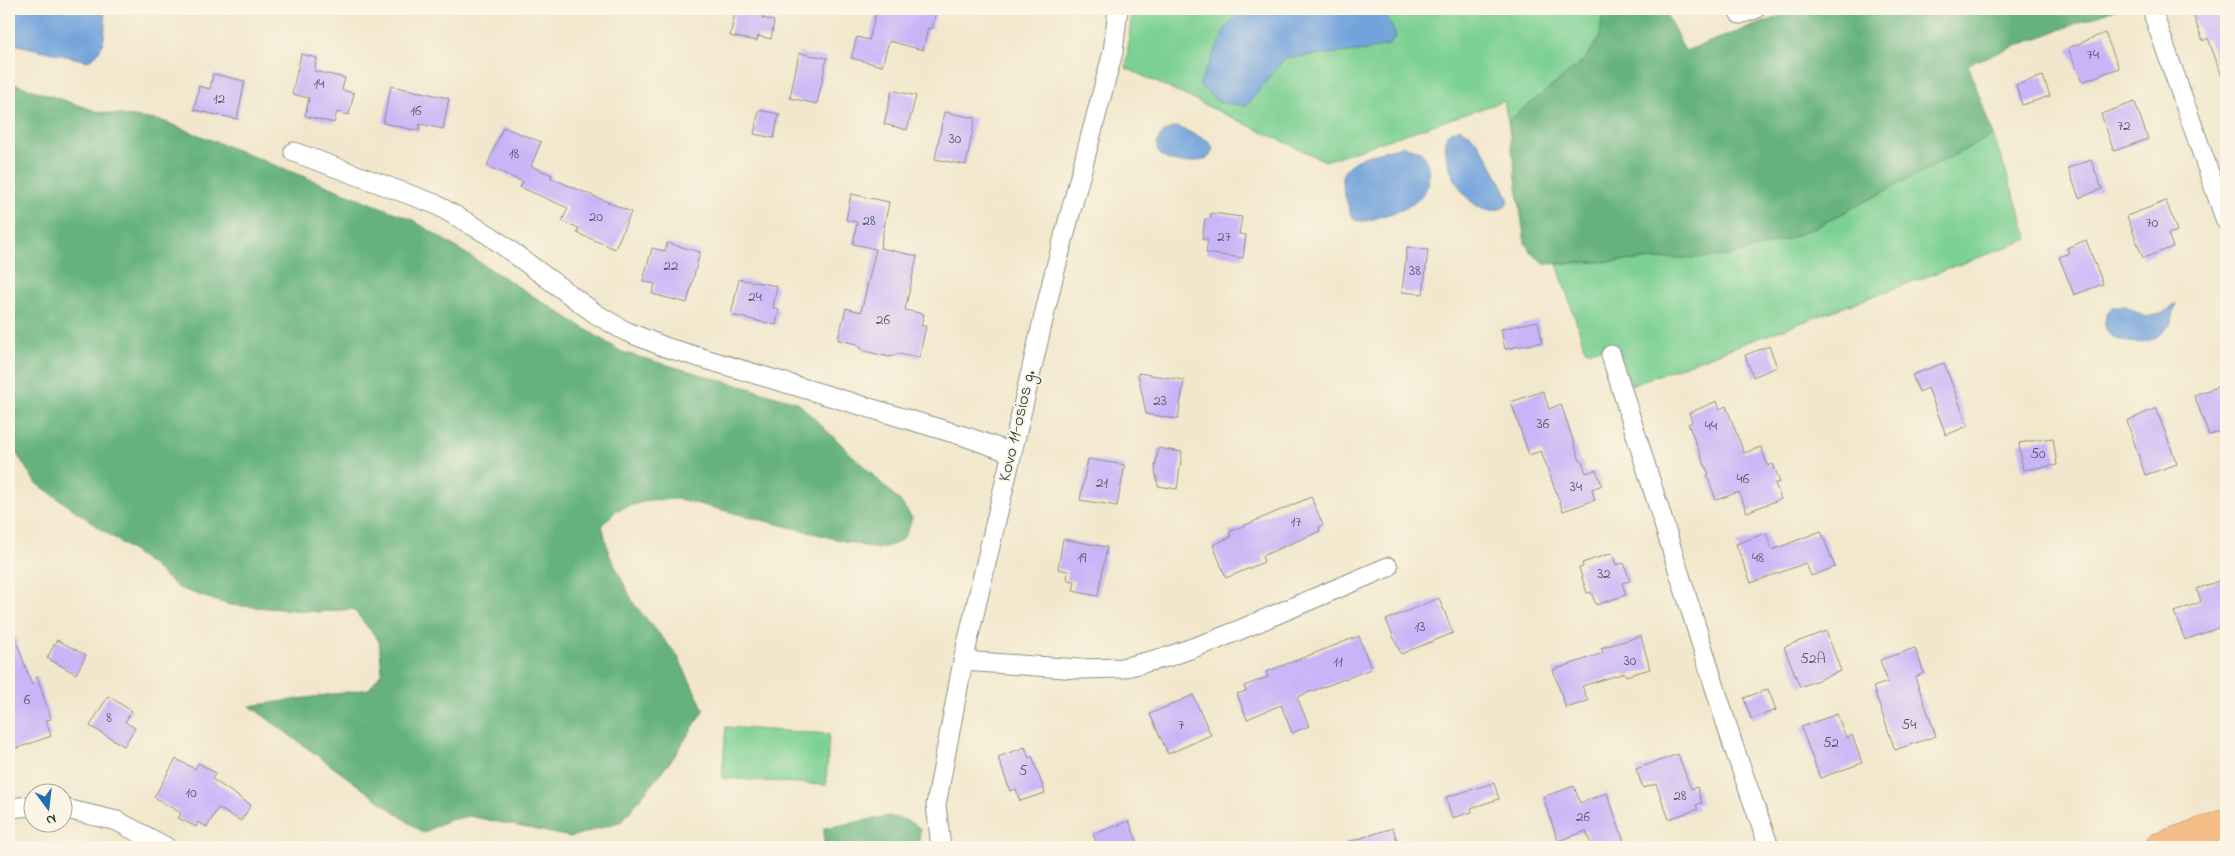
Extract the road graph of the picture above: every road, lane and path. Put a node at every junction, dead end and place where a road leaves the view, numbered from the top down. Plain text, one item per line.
1 (1118, 9) edge
2 (2154, 16) dead end
3 (294, 152) dead end
4 (2226, 221) edge
5 (1612, 355) dead end
6 (1012, 453) junction
7 (1388, 567) dead end
8 (963, 661) junction
9 (22, 807) edge
10 (9, 808) edge
11 (72, 810) edge
12 (2226, 823) edge
13 (166, 847) edge
14 (941, 847) edge
15 (1769, 847) edge
16 (2159, 847) edge

1 - 6 street, Kovo 11-osios g.
2 - 4 street
3 - 6 street
5 - 15 street
6 - 8 street, Kovo 11-osios g.
7 - 8 street
8 - 14 street, Kovo 11-osios g.
9 - 10 street
11 - 13 street
12 - 16 highway

